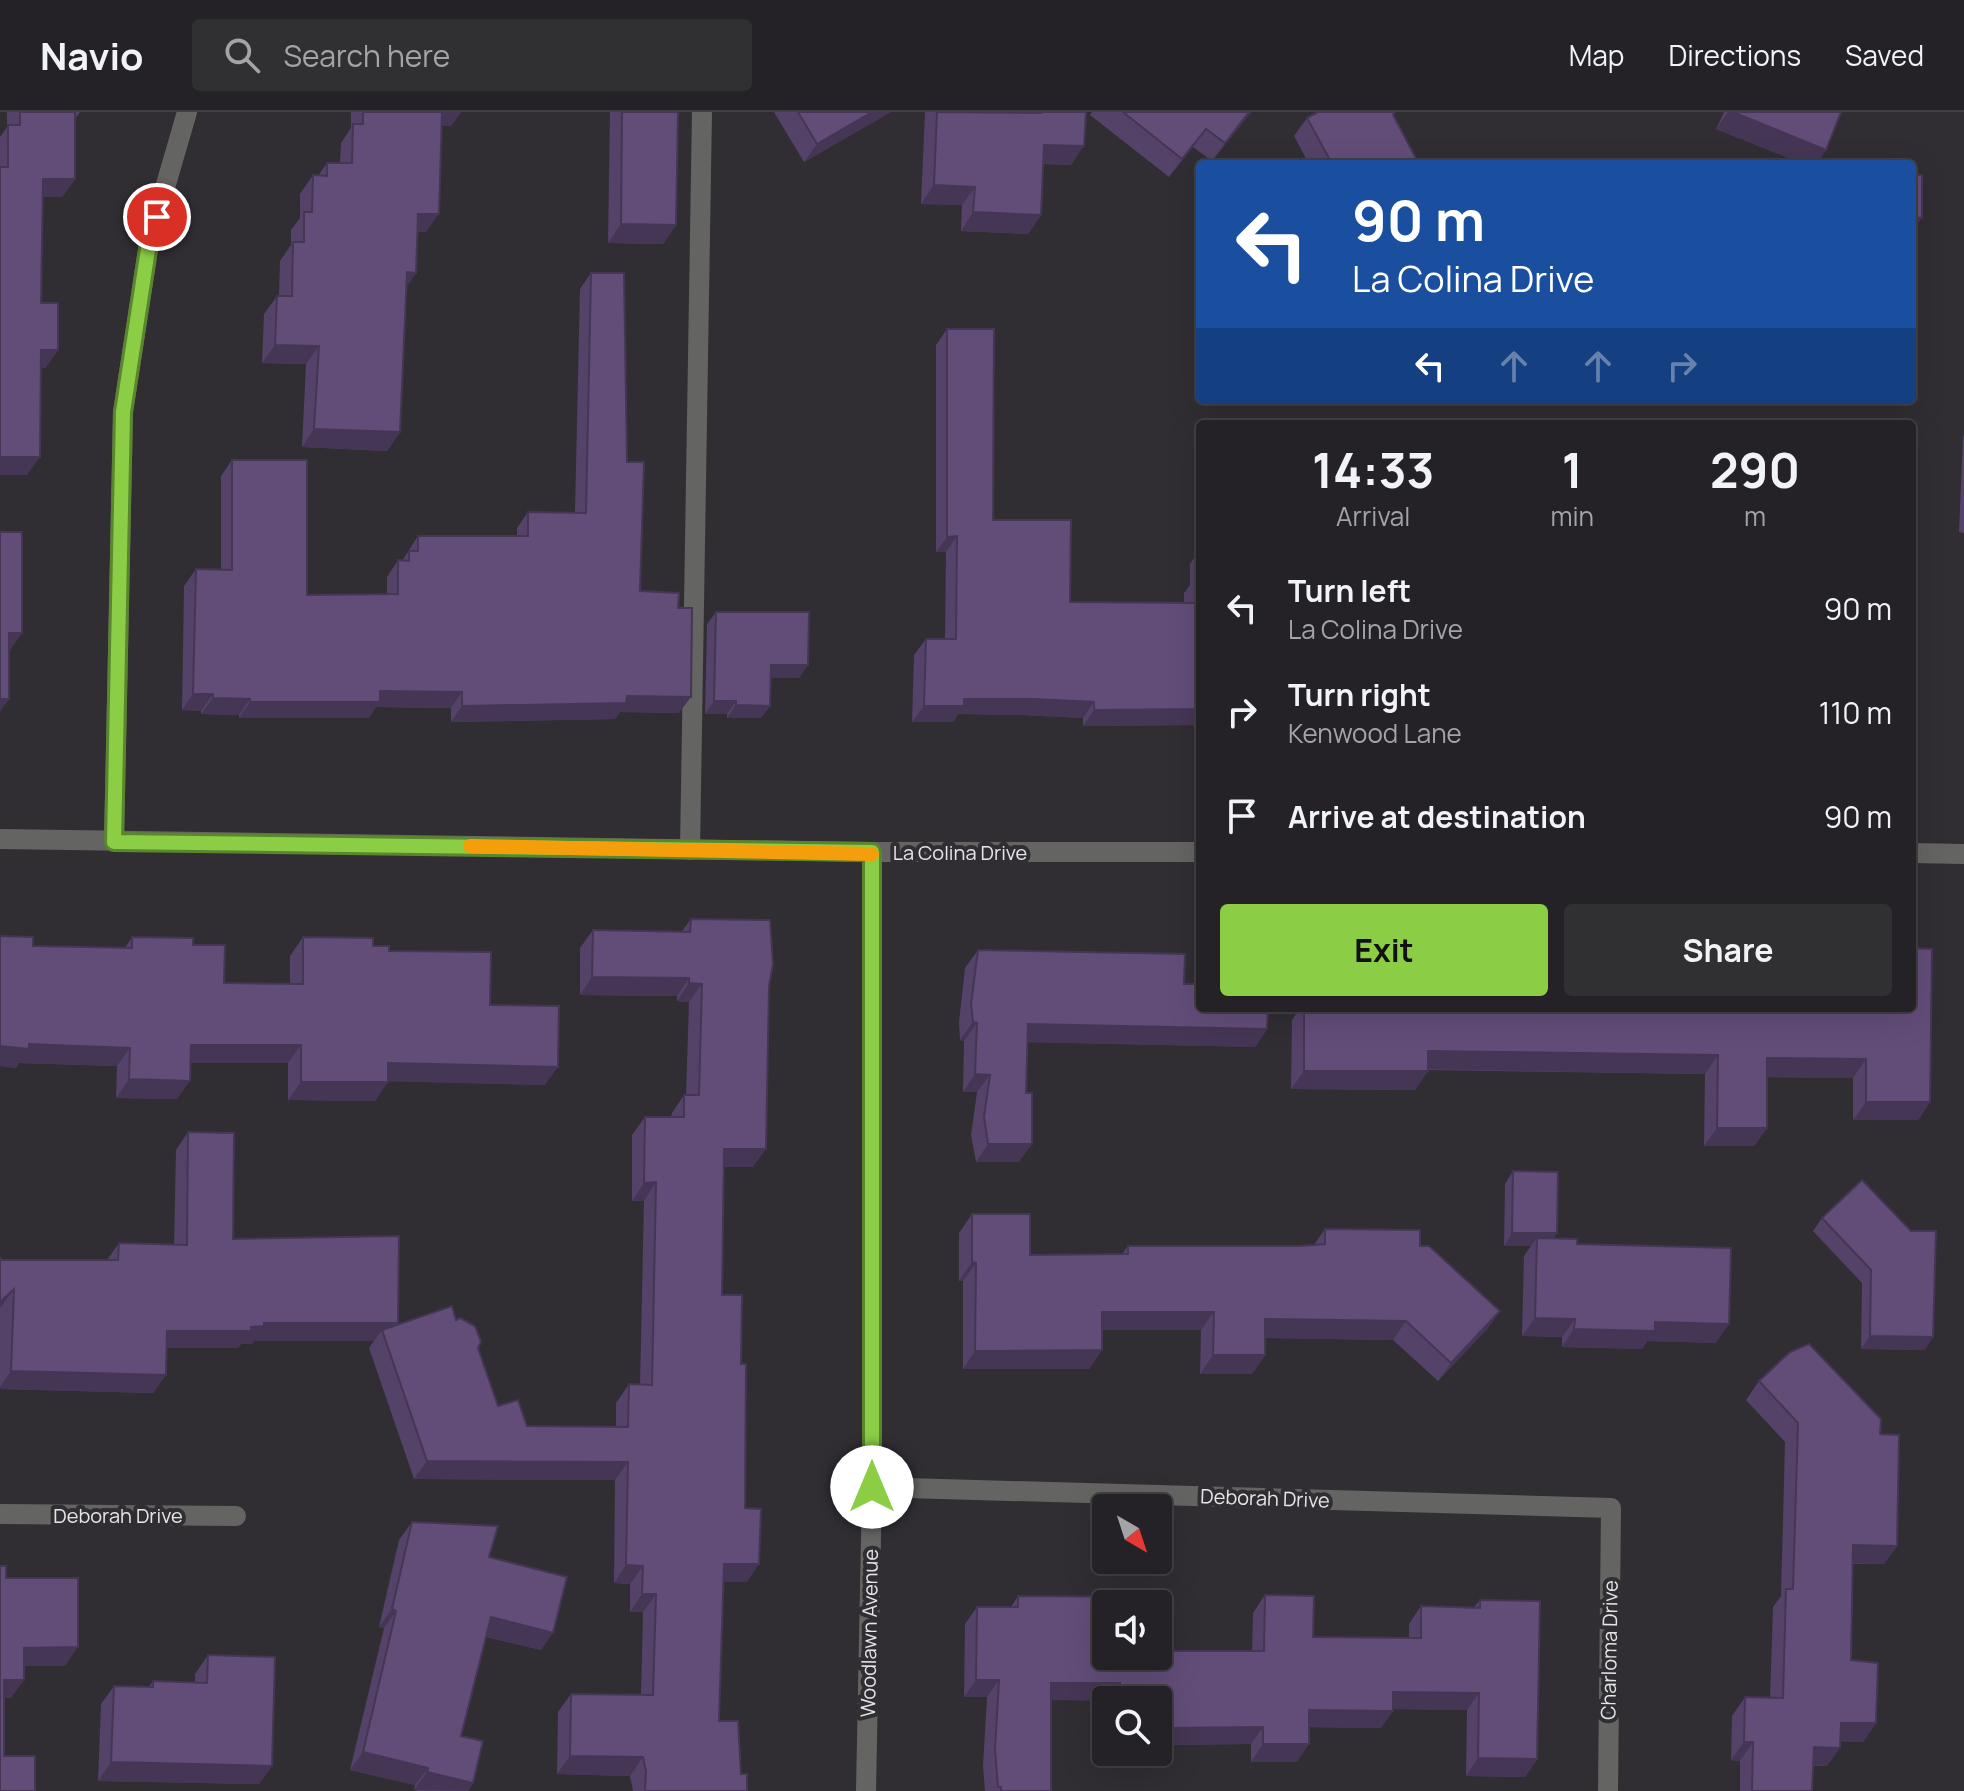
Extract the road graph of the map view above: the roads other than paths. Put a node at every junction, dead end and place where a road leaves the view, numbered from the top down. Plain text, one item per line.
1 (187, 112) edge
2 (702, 112) edge
3 (0, 839) edge
4 (114, 842) junction
5 (690, 850) junction
6 (872, 852) junction
7 (1196, 852) edge
8 (1916, 853) edge
9 (1964, 854) edge
10 (872, 1487) junction
11 (1611, 1508) joint
12 (0, 1514) edge
13 (236, 1516) dead end
14 (866, 1791) edge
15 (1608, 1791) edge

1 - 4 street
2 - 5 street
3 - 4 street, La Colina Drive
4 - 5 street, La Colina Drive
5 - 6 street, La Colina Drive
6 - 7 street, La Colina Drive
6 - 10 street, Woodlawn Avenue
8 - 9 street
10 - 11 street, Deborah Drive
10 - 14 street, Woodlawn Avenue
11 - 15 street, Charloma Drive
12 - 13 street, Deborah Drive

